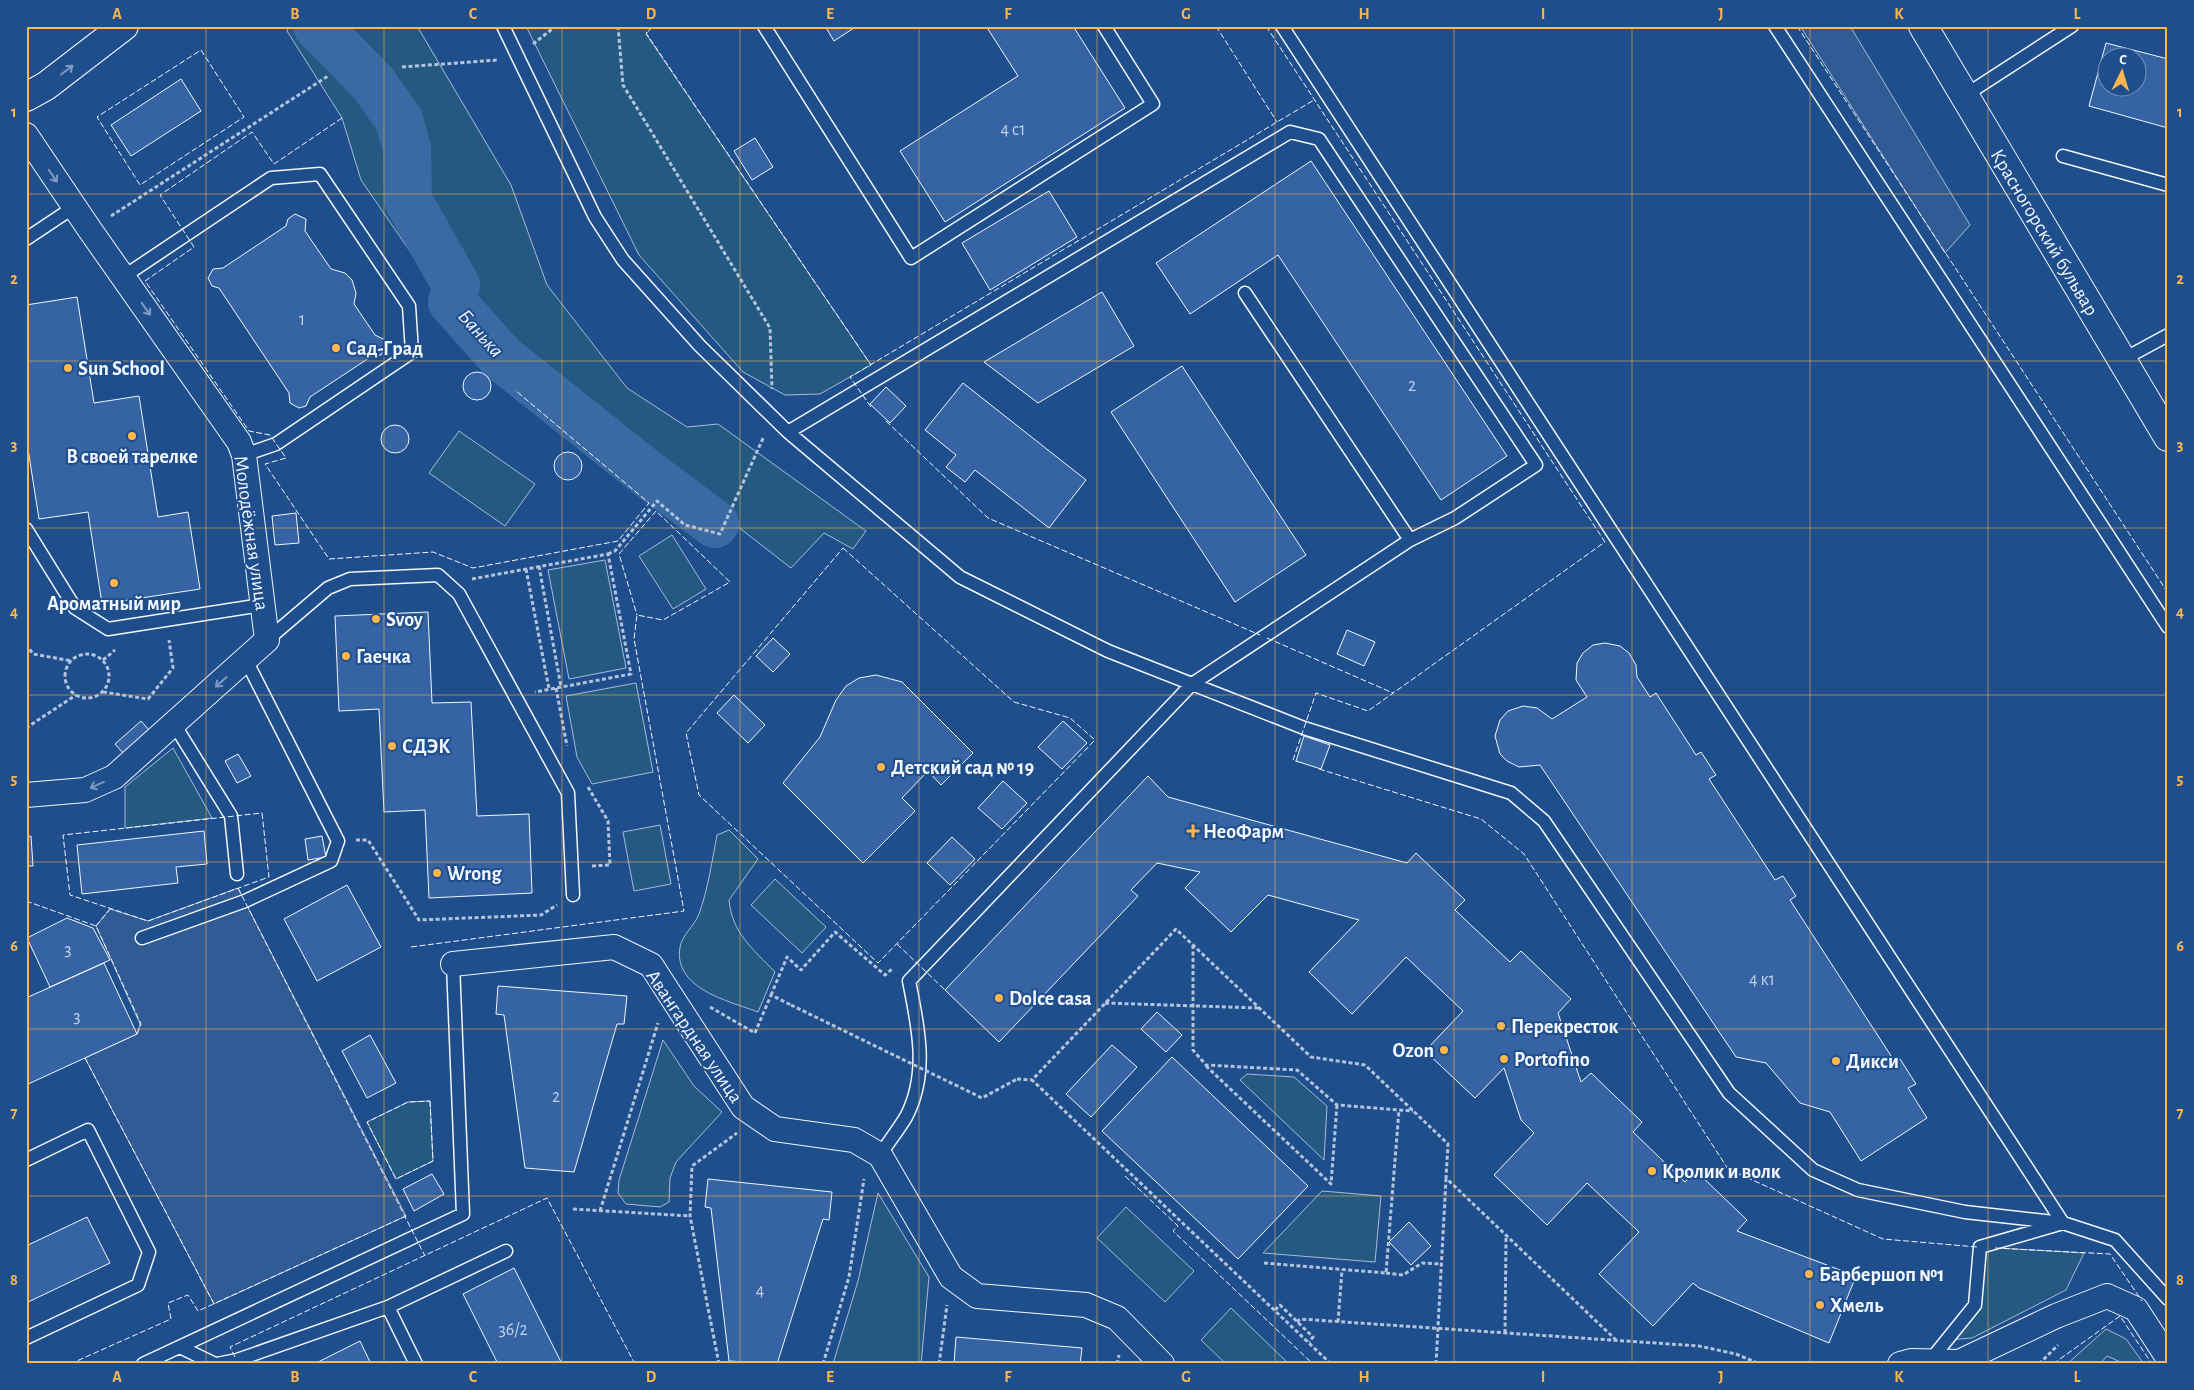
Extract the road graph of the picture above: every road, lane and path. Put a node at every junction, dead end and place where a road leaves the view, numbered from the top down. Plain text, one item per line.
1 (124, 26) edge
2 (503, 26) edge
3 (556, 26) edge
4 (618, 26) edge
5 (764, 26) edge
6 (1104, 26) edge
7 (1282, 26) edge
8 (1775, 26) edge
9 (1923, 26) edge
10 (2072, 26) edge
11 (517, 56) junction
12 (402, 68) dead end
13 (328, 76) dead end
14 (1964, 96) junction
15 (26, 97) edge
16 (26, 135) edge
17 (2063, 156) dead end
18 (2168, 185) edge
19 (74, 207) junction
20 (90, 230) junction
21 (26, 239) edge
22 (123, 277) junction
23 (1245, 293) dead end
24 (2168, 335) edge
25 (2122, 360) junction
26 (772, 417) junction
27 (788, 432) junction
28 (2168, 437) edge
29 (244, 456) junction
30 (26, 529) edge
31 (1410, 540) junction
32 (608, 554) junction
33 (539, 566) junction
34 (526, 569) junction
35 (455, 590) junction
36 (262, 605) junction
37 (166, 620) junction
38 (2168, 626) edge
39 (268, 640) junction
40 (169, 642) junction
41 (160, 643) dead end
42 (26, 644) edge
43 (122, 649) dead end
44 (103, 660) junction
45 (246, 660) junction
46 (72, 661) junction
47 (1192, 684) junction
48 (561, 687) junction
49 (549, 689) junction
50 (103, 692) junction
51 (76, 695) junction
52 (515, 696) junction
53 (174, 724) junction
54 (26, 728) edge
55 (26, 795) edge
56 (338, 841) junction
57 (237, 874) dead end
58 (573, 896) joint
59 (142, 938) dead end
60 (1193, 945) junction
61 (453, 964) joint
62 (895, 965) dead end
63 (670, 995) junction
64 (771, 996) junction
65 (1105, 1003) junction
66 (1193, 1006) junction
67 (1259, 1008) junction
68 (1206, 1065) junction
69 (1032, 1080) junction
70 (1337, 1105) junction
71 (1399, 1110) junction
72 (1413, 1111) junction
73 (758, 1118) junction
74 (874, 1152) junction
75 (26, 1160) edge
76 (1446, 1178) junction
77 (573, 1209) dead end
78 (600, 1211) junction
79 (690, 1216) junction
80 (2063, 1223) junction
81 (1506, 1236) junction
82 (506, 1251) dead end
83 (1264, 1263) dead end
84 (1441, 1264) junction
85 (1342, 1270) junction
86 (1386, 1273) junction
87 (951, 1277) junction
88 (2168, 1299) edge
89 (388, 1308) junction
90 (1275, 1310) junction
91 (1297, 1322) junction
92 (1338, 1322) junction
93 (1438, 1328) junction
94 (1505, 1333) junction
95 (26, 1338) edge
96 (1616, 1340) junction
97 (1308, 1342) junction
98 (180, 1347) junction
99 (2168, 1358) edge
100 (143, 1364) edge
101 (216, 1364) edge
102 (416, 1364) edge
103 (719, 1364) edge
104 (823, 1364) edge
105 (939, 1364) edge
106 (1162, 1364) edge
107 (1331, 1364) edge
108 (1436, 1364) edge
109 (1760, 1364) edge
110 (1900, 1364) edge
111 (1927, 1364) edge

15 -> 1 main road
2 - 11 lane
3 - 11 path
4 - 26 path
5 - 6 lane
7 - 80 lane
8 - 38 lane
9 - 14 main road, Красногорский бульвар
10 - 14 lane
11 - 12 path
11 - 26 lane
13 - 20 path
14 - 25 main road, Красногорский бульвар
16 -> 19 street, Молодёжная улица
17 - 18 lane
19 - 20 street, Молодёжная улица
19 - 21 lane
20 - 22 street, Молодёжная улица
22 -> 29 street, Молодёжная улица
22 - 29 lane
23 - 31 lane
24 - 25 lane
25 - 28 main road, Красногорский бульвар
26 - 27 lane
26 - 32 path
27 - 31 lane
27 - 47 lane
29 - 36 street, Молодёжная улица
30 - 37 lane
31 - 47 lane
32 - 33 path
32 - 48 path
33 - 34 path
33 - 48 path
34 - 35 path
34 - 49 path
35 - 39 lane
35 - 52 lane
36 - 37 lane
36 - 39 street, Молодёжная улица
37 - 40 path
39 - 45 street
40 - 41 path
40 - 50 path
42 - 46 path
43 - 44 path
44 - 46 path
44 - 50 path
45 -> 53 street
45 - 56 lane
46 - 51 path
47 - 74 lane
47 - 80 lane
48 - 49 path
49 - 52 path
50 - 51 path
51 - 54 path
52 - 58 lane
53 -> 55 street
53 - 57 lane
56 - 58 path
56 - 59 lane
60 - 65 path
60 - 66 path
60 - 67 path
61 - 63 street, Авангардная улица
61 - 98 lane
62 - 64 path
63 - 64 path
63 - 73 street, Авангардная улица
63 - 78 path
64 - 69 path, bridge
65 - 66 path
65 - 69 path
66 - 67 path
66 - 68 path
67 - 72 path
68 - 70 path
68 - 70 path
69 - 90 path
70 - 71 path
71 - 72 path
71 - 86 path
72 - 76 path
73 - 74 street, Авангардная улица
73 - 79 path
74 - 87 street
74 - 104 path
75 - 95 lane
76 - 81 path
76 - 84 path
77 - 78 path
78 - 79 path
79 - 103 path
80 - 88 lane
80 - 111 lane
81 - 94 path
81 - 96 path
82 - 89 lane
83 - 85 path
84 - 86 path
84 - 93 path
85 - 86 path
85 - 92 path
87 - 105 path
87 - 106 street
89 - 101 lane
89 - 102 lane
90 - 91 path
90 - 97 path
91 - 92 path
91 - 97 path
92 - 93 path
93 - 94 path
93 - 108 path
94 - 96 path
96 - 109 path
97 - 107 path
98 - 100 lane
98 - 101 lane
99 - 110 street

